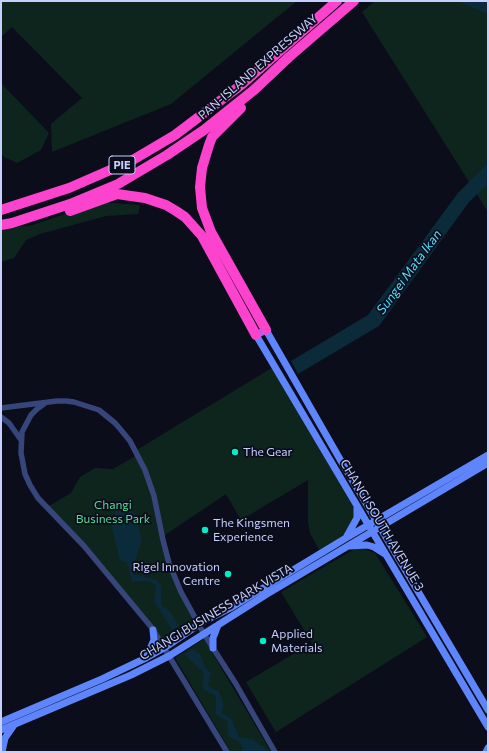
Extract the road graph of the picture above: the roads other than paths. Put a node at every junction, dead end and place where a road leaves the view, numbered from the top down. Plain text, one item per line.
1 (329, 1) edge
2 (337, 1) edge
3 (354, 1) edge
4 (254, 90) junction
5 (215, 106) junction
6 (1, 210) edge
7 (12, 223) junction
8 (1, 225) edge
9 (266, 330) junction
10 (256, 335) junction
11 (46, 403) junction
12 (1, 408) edge
13 (1, 418) edge
14 (22, 441) junction
15 (488, 455) edge
16 (488, 463) edge
17 (355, 502) junction
18 (377, 524) junction
19 (370, 528) junction
20 (346, 538) junction
21 (347, 546) junction
22 (387, 557) junction
23 (220, 624) junction
24 (199, 625) junction
25 (154, 630) junction
26 (204, 634) junction
27 (164, 648) junction
28 (213, 648) junction
29 (169, 656) junction
30 (146, 658) junction
31 (488, 710) edge
32 (1, 721) edge
33 (14, 725) junction
34 (488, 727) edge
35 (1, 730) edge
36 (488, 748) edge
37 (2, 752) edge
38 (227, 752) edge
39 (275, 752) edge
40 (486, 752) edge

1 - 5 highway
2 - 5 highway, PIE
3 - 4 highway, PAN-ISLAND EXPRESSWAY / PIE
4 - 7 highway, PAN-ISLAND EXPRESSWAY / PIE
4 - 9 highway
5 - 6 highway, PAN-ISLAND EXPRESSWAY / PIE
7 - 8 highway, PAN-ISLAND EXPRESSWAY / PIE
7 - 10 highway
9 - 10 main road
9 - 18 main road, CHANGI SOUTH AVENUE 3
10 - 17 main road, CHANGI SOUTH AVENUE 3
11 - 12 street
11 - 14 street
11 - 24 street
13 - 14 street
14 - 25 street
15 - 18 main road
16 - 18 main road
17 - 19 main road, CHANGI SOUTH AVENUE 3
17 - 20 main road
18 - 19 main road
18 - 31 main road, CHANGI SOUTH AVENUE 3
19 - 20 main road, CHANGI BUSINESS PARK VISTA
19 - 21 main road, CHANGI BUSINESS PARK VISTA
19 - 22 main road, CHANGI SOUTH AVENUE 3
20 - 24 main road, CHANGI BUSINESS PARK VISTA
21 - 22 main road
21 - 23 main road, CHANGI BUSINESS PARK VISTA
22 - 34 main road, CHANGI SOUTH AVENUE 3
23 - 26 main road, CHANGI BUSINESS PARK VISTA
23 - 28 main road
24 - 26 street
24 - 27 main road, CHANGI BUSINESS PARK VISTA
25 - 27 street
25 - 30 main road
26 - 28 street
26 - 29 main road, CHANGI BUSINESS PARK VISTA
27 - 29 street
27 - 30 main road, CHANGI BUSINESS PARK VISTA
28 - 39 street
29 - 33 main road, CHANGI BUSINESS PARK VISTA
29 - 38 street
30 - 32 main road, CHANGI BUSINESS PARK VISTA
33 - 35 main road, CHANGI BUSINESS PARK VISTA
33 - 37 main road
36 - 40 main road

